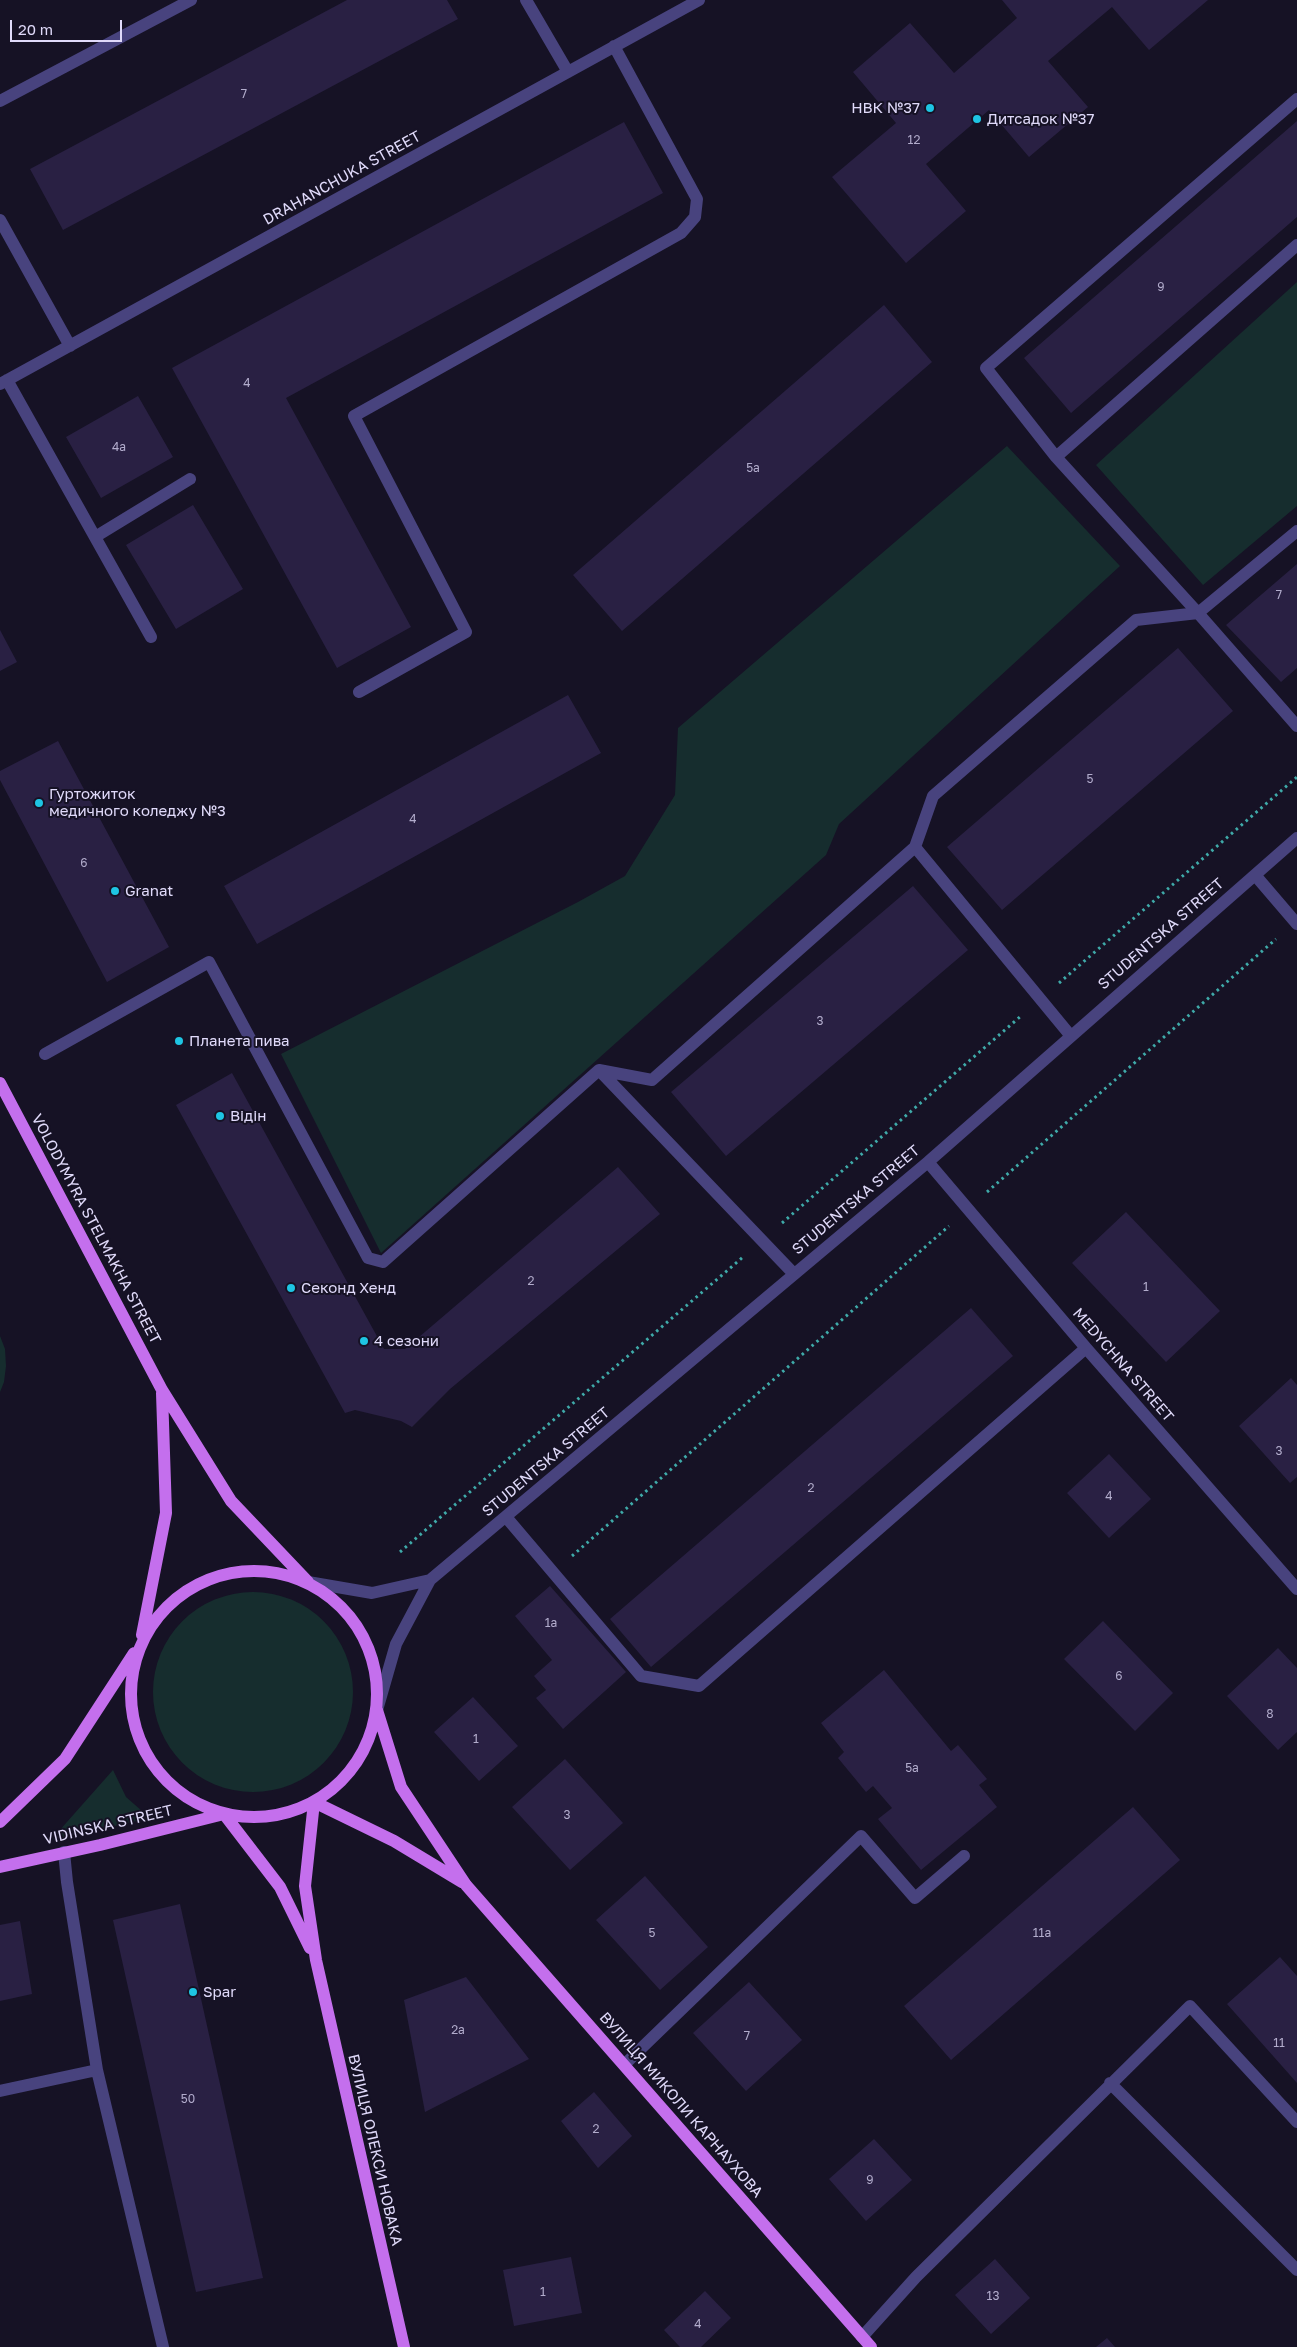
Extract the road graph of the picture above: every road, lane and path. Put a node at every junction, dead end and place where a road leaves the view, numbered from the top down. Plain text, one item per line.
1 (191, 0) edge
2 (526, 0) edge
3 (699, 0) edge
4 (614, 46) junction
5 (568, 72) junction
6 (1297, 99) edge
7 (0, 101) edge
8 (0, 220) edge
9 (1297, 245) edge
10 (70, 346) junction
11 (4, 382) edge
12 (1056, 457) junction
13 (190, 479) dead end
14 (1297, 531) edge
15 (95, 537) junction
16 (1198, 613) junction
17 (151, 637) dead end
18 (359, 692) dead end
19 (1297, 726) edge
20 (1297, 777) edge
21 (1297, 838) edge
22 (915, 847) junction
23 (1255, 875) junction
24 (1296, 923) edge
25 (1056, 986) dead end
26 (1026, 1012) dead end
27 (1070, 1035) junction
28 (45, 1054) dead end
29 (599, 1070) junction
30 (0, 1082) edge
31 (928, 1162) junction
32 (968, 1209) junction
33 (777, 1228) dead end
34 (747, 1254) dead end
35 (794, 1274) junction
36 (1086, 1348) junction
37 (162, 1390) junction
38 (506, 1517) junction
39 (400, 1552) dead end
40 (553, 1572) junction
41 (430, 1580) junction
42 (308, 1582) junction
43 (1297, 1589) edge
44 (141, 1642) junction
45 (377, 1710) junction
46 (314, 1802) junction
47 (224, 1814) junction
48 (0, 1822) edge
49 (64, 1852) junction
50 (964, 1856) dead end
51 (0, 1867) edge
52 (466, 1885) junction
53 (316, 1960) junction
54 (625, 2064) junction
55 (97, 2070) junction
56 (1110, 2083) junction
57 (0, 2091) edge
58 (1297, 2122) edge
59 (1297, 2270) edge
60 (862, 2337) junction
61 (163, 2347) edge
62 (404, 2347) edge
63 (871, 2347) edge

1 - 7 street
2 - 5 street
3 - 4 street, DRAHANCHUKA STREET
4 - 5 street, DRAHANCHUKA STREET
4 - 18 street
5 - 10 street, DRAHANCHUKA STREET
6 - 12 street
8 - 10 street
9 - 12 street
10 - 11 street, DRAHANCHUKA STREET
11 - 15 street
12 - 16 street
13 - 15 street
14 - 16 street
15 - 17 street
16 - 19 street
16 - 22 street
20 - 25 path
21 - 23 street, STUDENTSKA STREET
22 - 27 street
22 - 29 street
23 - 24 street
23 - 27 street, STUDENTSKA STREET
24 - 32 path
26 - 33 path
27 - 31 street, STUDENTSKA STREET
28 - 29 street
29 - 35 street
30 - 37 main road, VOLODYMYRA STELMAKHA STREET
31 - 32 street, MEDYCHNA STREET
31 - 35 street, STUDENTSKA STREET
32 - 36 street, MEDYCHNA STREET
32 - 40 path
34 - 39 path
35 - 38 street, STUDENTSKA STREET
36 - 40 street
36 - 43 street, MEDYCHNA STREET
37 - 42 main road, VOLODYMYRA STELMAKHA STREET
37 - 44 main road, VOLODYMYRA STELMAKHA STREET
38 - 40 street
38 - 41 street, STUDENTSKA STREET
41 - 42 street
41 - 45 street
42 - 44 main road
42 - 45 main road
44 - 47 main road
44 - 48 main road
45 - 46 main road
45 - 52 main road, ВУЛИЦЯ МИКОЛИ КАРНАУХОВА
46 - 47 main road
46 - 52 main road, ВУЛИЦЯ МИКОЛИ КАРНАУХОВА
46 - 53 main road, ВУЛИЦЯ ОЛЕКСИ НОВАКА
47 - 49 main road, VIDINSKA STREET
47 - 53 main road, ВУЛИЦЯ ОЛЕКСИ НОВАКА
49 - 51 main road, VIDINSKA STREET
49 - 55 street
50 - 54 street
52 - 54 main road, ВУЛИЦЯ МИКОЛИ КАРНАУХОВА
53 - 62 main road, ВУЛИЦЯ ОЛЕКСИ НОВАКА
54 - 60 main road, ВУЛИЦЯ МИКОЛИ КАРНАУХОВА
55 - 57 street
55 - 61 street
56 - 58 street
56 - 59 street
56 - 60 street
60 - 63 main road, ВУЛИЦЯ МИКОЛИ КАРНАУХОВА

